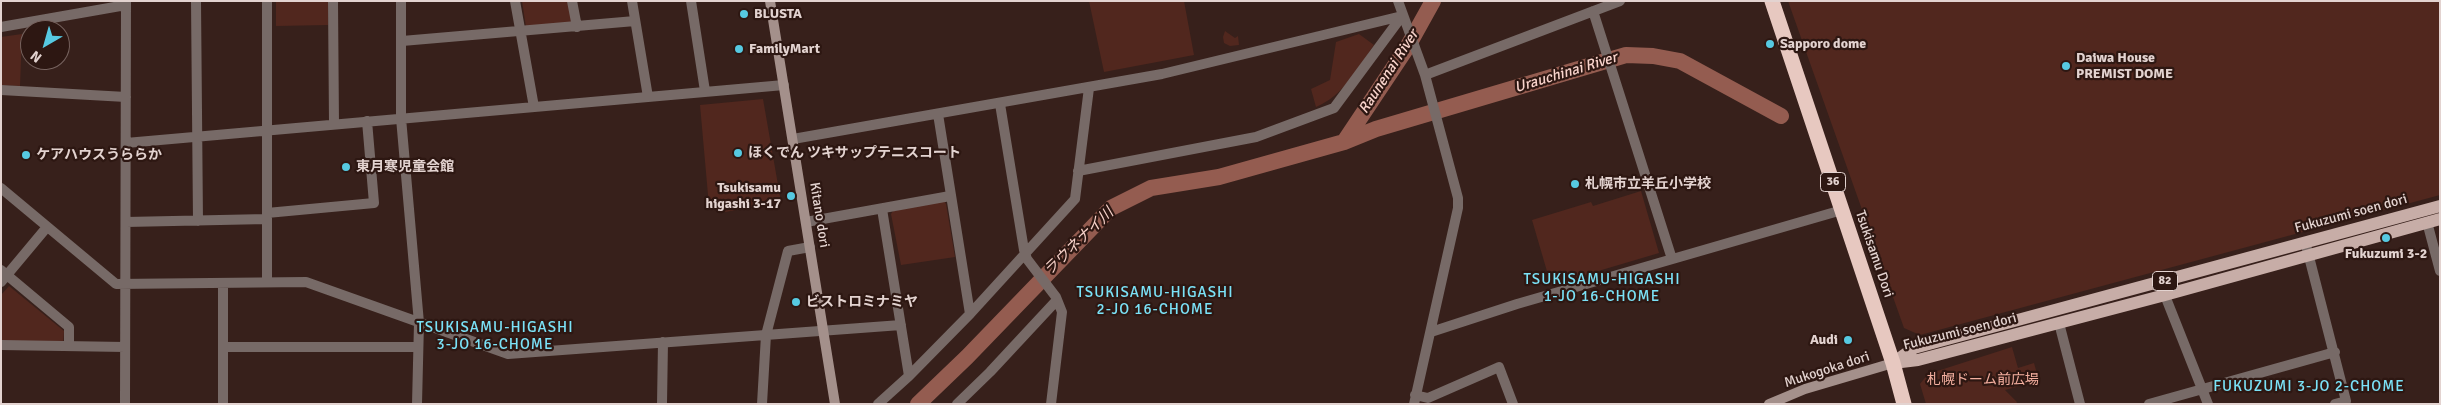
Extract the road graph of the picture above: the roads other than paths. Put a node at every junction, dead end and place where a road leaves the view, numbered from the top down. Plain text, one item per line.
1 (196, 1) edge
2 (266, 1) edge
3 (333, 1) edge
4 (401, 1) edge
5 (515, 1) edge
6 (572, 1) edge
7 (632, 1) edge
8 (691, 1) edge
9 (770, 1) edge
10 (1398, 1) edge
11 (1620, 1) edge
12 (1772, 1) edge
13 (126, 3) edge
14 (1593, 11) junction
15 (1402, 16) junction
16 (635, 21) junction
17 (1, 27) edge
18 (577, 27) junction
19 (521, 32) junction
20 (402, 41) junction
21 (1424, 75) junction
22 (784, 85) junction
23 (1089, 88) junction
24 (1, 90) edge
25 (706, 91) junction
26 (126, 97) junction
27 (648, 97) junction
28 (1000, 104) junction
29 (534, 107) junction
30 (938, 114) junction
31 (401, 118) junction
32 (367, 122) junction
33 (334, 124) junction
34 (267, 130) junction
35 (197, 136) junction
36 (793, 139) junction
37 (126, 143) junction
38 (1078, 171) junction
39 (1, 188) edge
40 (950, 196) junction
41 (2440, 206) edge
42 (882, 209) junction
43 (1842, 210) junction
44 (267, 216) junction
45 (2440, 219) edge
46 (198, 220) junction
47 (126, 222) junction
48 (806, 222) junction
49 (2427, 222) junction
50 (47, 227) junction
51 (810, 247) junction
52 (2307, 249) junction
53 (1026, 255) junction
54 (1672, 259) junction
55 (2440, 271) edge
56 (3, 276) edge
57 (223, 282) junction
58 (267, 282) junction
59 (2160, 282) junction
60 (126, 284) junction
61 (2165, 296) junction
62 (1057, 300) junction
63 (970, 314) junction
64 (2058, 323) junction
65 (419, 324) junction
66 (901, 325) junction
67 (823, 331) junction
68 (1430, 332) junction
69 (766, 335) junction
70 (663, 342) junction
71 (1, 345) edge
72 (69, 346) junction
73 (125, 347) junction
74 (223, 347) junction
75 (417, 347) junction
76 (2335, 352) junction
77 (1893, 363) junction
78 (909, 376) junction
79 (2202, 389) junction
80 (1414, 400) edge
81 (1789, 400) edge
82 (125, 404) edge
83 (223, 404) edge
84 (418, 404) edge
85 (662, 404) edge
86 (762, 404) edge
87 (835, 404) edge
88 (878, 404) edge
89 (958, 404) edge
90 (1051, 404) edge
91 (1513, 404) edge
92 (1769, 404) edge
93 (1904, 404) edge
94 (2080, 404) edge
95 (2149, 404) edge
96 (2208, 404) edge
97 (2335, 404) edge

1 - 35 street
2 - 34 street
3 - 33 street
4 - 20 street
5 - 19 street
6 - 18 street
7 - 16 street
8 - 25 street
9 - 22 street, Kitano dori
10 - 15 street
11 - 14 street
12 - 43 highway, Tsukisamu Dori / 36
13 - 17 street
13 - 26 street
14 - 21 street
14 - 54 street
15 - 21 street
15 - 23 street
15 - 38 street
16 - 18 street
16 - 27 street
18 - 19 street
19 - 20 street
19 - 29 street
20 - 31 street
21 - 68 street
22 - 25 street
22 - 36 street, Kitano dori
23 - 28 street
23 - 38 street
24 - 26 street
25 - 27 street
26 - 37 street
27 - 29 street
28 - 30 street
28 - 53 street
29 - 31 street
30 - 36 street
30 - 40 street
31 - 32 street
31 - 65 street
32 - 33 street
32 - 44 street
33 - 34 street
34 - 35 street
34 - 44 street
35 - 37 street
35 - 46 street
36 - 48 street, Kitano dori
37 - 47 street
38 - 53 street
39 - 50 street
40 - 42 street
40 - 63 street
41 - 52 main road, Fukuzumi soen dori / 82
42 - 48 street
42 - 66 street
43 - 54 street
43 - 77 highway, Tsukisamu Dori / 36
44 - 46 street
44 - 58 street
45 - 49 main road, Fukuzumi soen dori / 82
46 - 47 street
47 - 60 street
48 - 51 street, Kitano dori
49 - 52 main road, Fukuzumi soen dori / 82
49 - 55 street
50 - 56 street
50 - 60 street
51 - 67 street, Kitano dori
51 - 69 street
52 - 59 main road, Fukuzumi soen dori / 82
52 - 61 main road, Fukuzumi soen dori / 82
52 - 76 street
53 - 62 street
53 - 63 street
54 - 68 street
56 - 72 street
57 - 58 street
57 - 60 street
57 - 74 street
58 - 65 street
59 - 61 street
59 - 77 main road, Fukuzumi soen dori / 82
60 - 73 street
61 - 64 main road, Fukuzumi soen dori / 82
61 - 79 street
62 - 89 street
62 - 90 street
63 - 78 street
64 - 77 main road, Fukuzumi soen dori / 82
64 - 94 street
65 - 70 street
65 - 75 street
66 - 67 street
66 - 78 street
67 - 69 street
67 - 87 street, Kitano dori
68 - 80 street
69 - 70 street
69 - 86 street
70 - 85 street
71 - 72 street
72 - 73 street
73 - 82 street
74 - 75 street
74 - 83 street
75 - 84 street
76 - 79 street
76 - 97 street
77 - 81 street, Mukogoka dori
77 - 93 highway, Tsukisamu Dori / 36
78 - 88 street
79 - 95 street
79 - 96 street
80 - 91 street
81 - 92 street, Mukogoka dori

